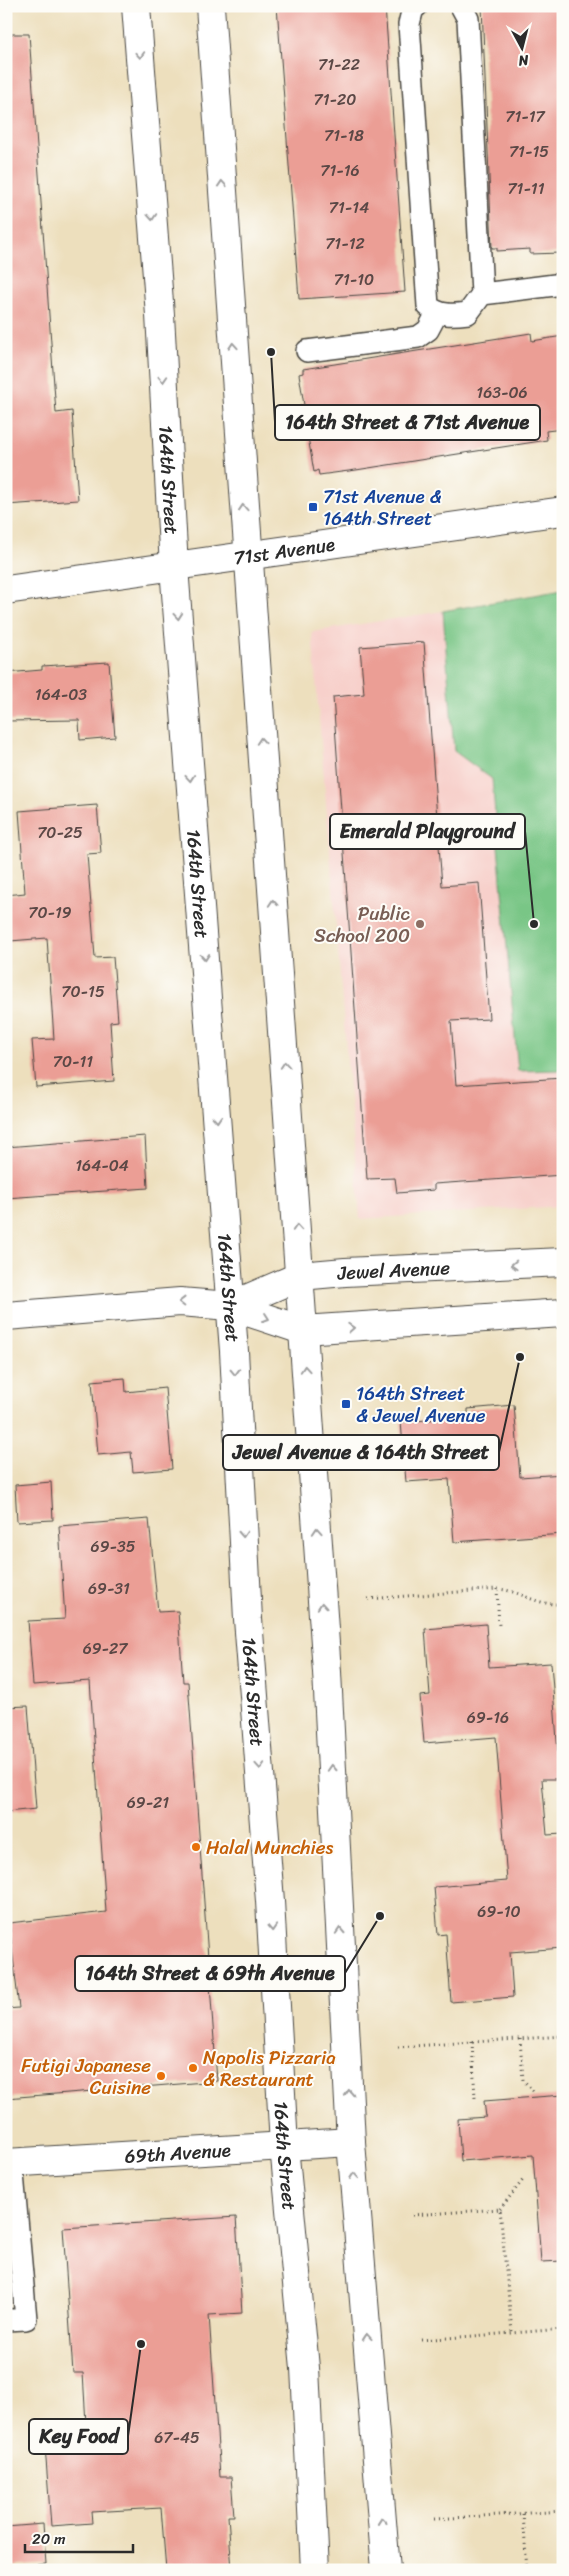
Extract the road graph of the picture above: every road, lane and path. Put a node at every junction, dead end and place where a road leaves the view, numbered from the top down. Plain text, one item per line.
1 (136, 6) edge
2 (210, 6) edge
3 (417, 6) edge
4 (461, 6) edge
5 (563, 284) edge
6 (482, 294) junction
7 (437, 313) junction
8 (307, 351) dead end
9 (563, 511) edge
10 (247, 557) junction
11 (174, 567) junction
12 (6, 590) edge
13 (563, 1262) edge
14 (300, 1276) junction
15 (230, 1306) junction
16 (563, 1313) edge
17 (6, 1316) edge
18 (302, 1330) junction
19 (497, 1589) junction
20 (368, 1599) dead end
21 (561, 1604) edge
22 (499, 1626) dead end
23 (563, 1647) edge
24 (563, 2036) edge
25 (520, 2039) junction
26 (472, 2042) junction
27 (398, 2047) dead end
28 (535, 2093) dead end
29 (475, 2098) dead end
30 (351, 2142) junction
31 (284, 2146) junction
32 (9, 2163) edge
33 (523, 2180) dead end
34 (500, 2209) junction
35 (412, 2215) dead end
36 (6, 2320) edge
37 (563, 2328) edge
38 (512, 2332) junction
39 (421, 2340) dead end
40 (563, 2511) edge
41 (523, 2514) junction
42 (434, 2519) dead end
43 (315, 2570) edge
44 (386, 2570) edge
45 (527, 2570) edge

1 -> 11 street, 164th Street
10 -> 2 street
3 - 7 lane
4 - 6 lane
5 - 6 lane
6 - 7 lane
7 - 8 lane
9 - 10 street, 71st Avenue
10 - 11 street, 71st Avenue
14 -> 10 street
11 - 12 street, 71st Avenue
11 -> 15 street, 164th Street
13 -> 14 street, Jewel Avenue
14 - 15 street, Jewel Avenue
14 - 18 street
15 -> 17 street, Jewel Avenue
15 -> 18 street, Jewel Avenue
15 -> 31 street, 164th Street
18 -> 16 street, Jewel Avenue
30 -> 18 street
19 - 20 path
19 - 21 path
19 - 22 path
21 - 23 path
24 - 25 path
25 - 26 path
25 - 28 path
26 - 27 path
26 - 29 path
30 - 31 street, 69th Avenue
44 -> 30 street
31 - 32 street, 69th Avenue
31 - 43 street, 164th Street
32 - 36 lane
33 - 34 path
34 - 35 path
34 - 38 path
37 - 38 path
38 - 39 path
40 - 41 path
41 - 42 path
41 - 45 path

